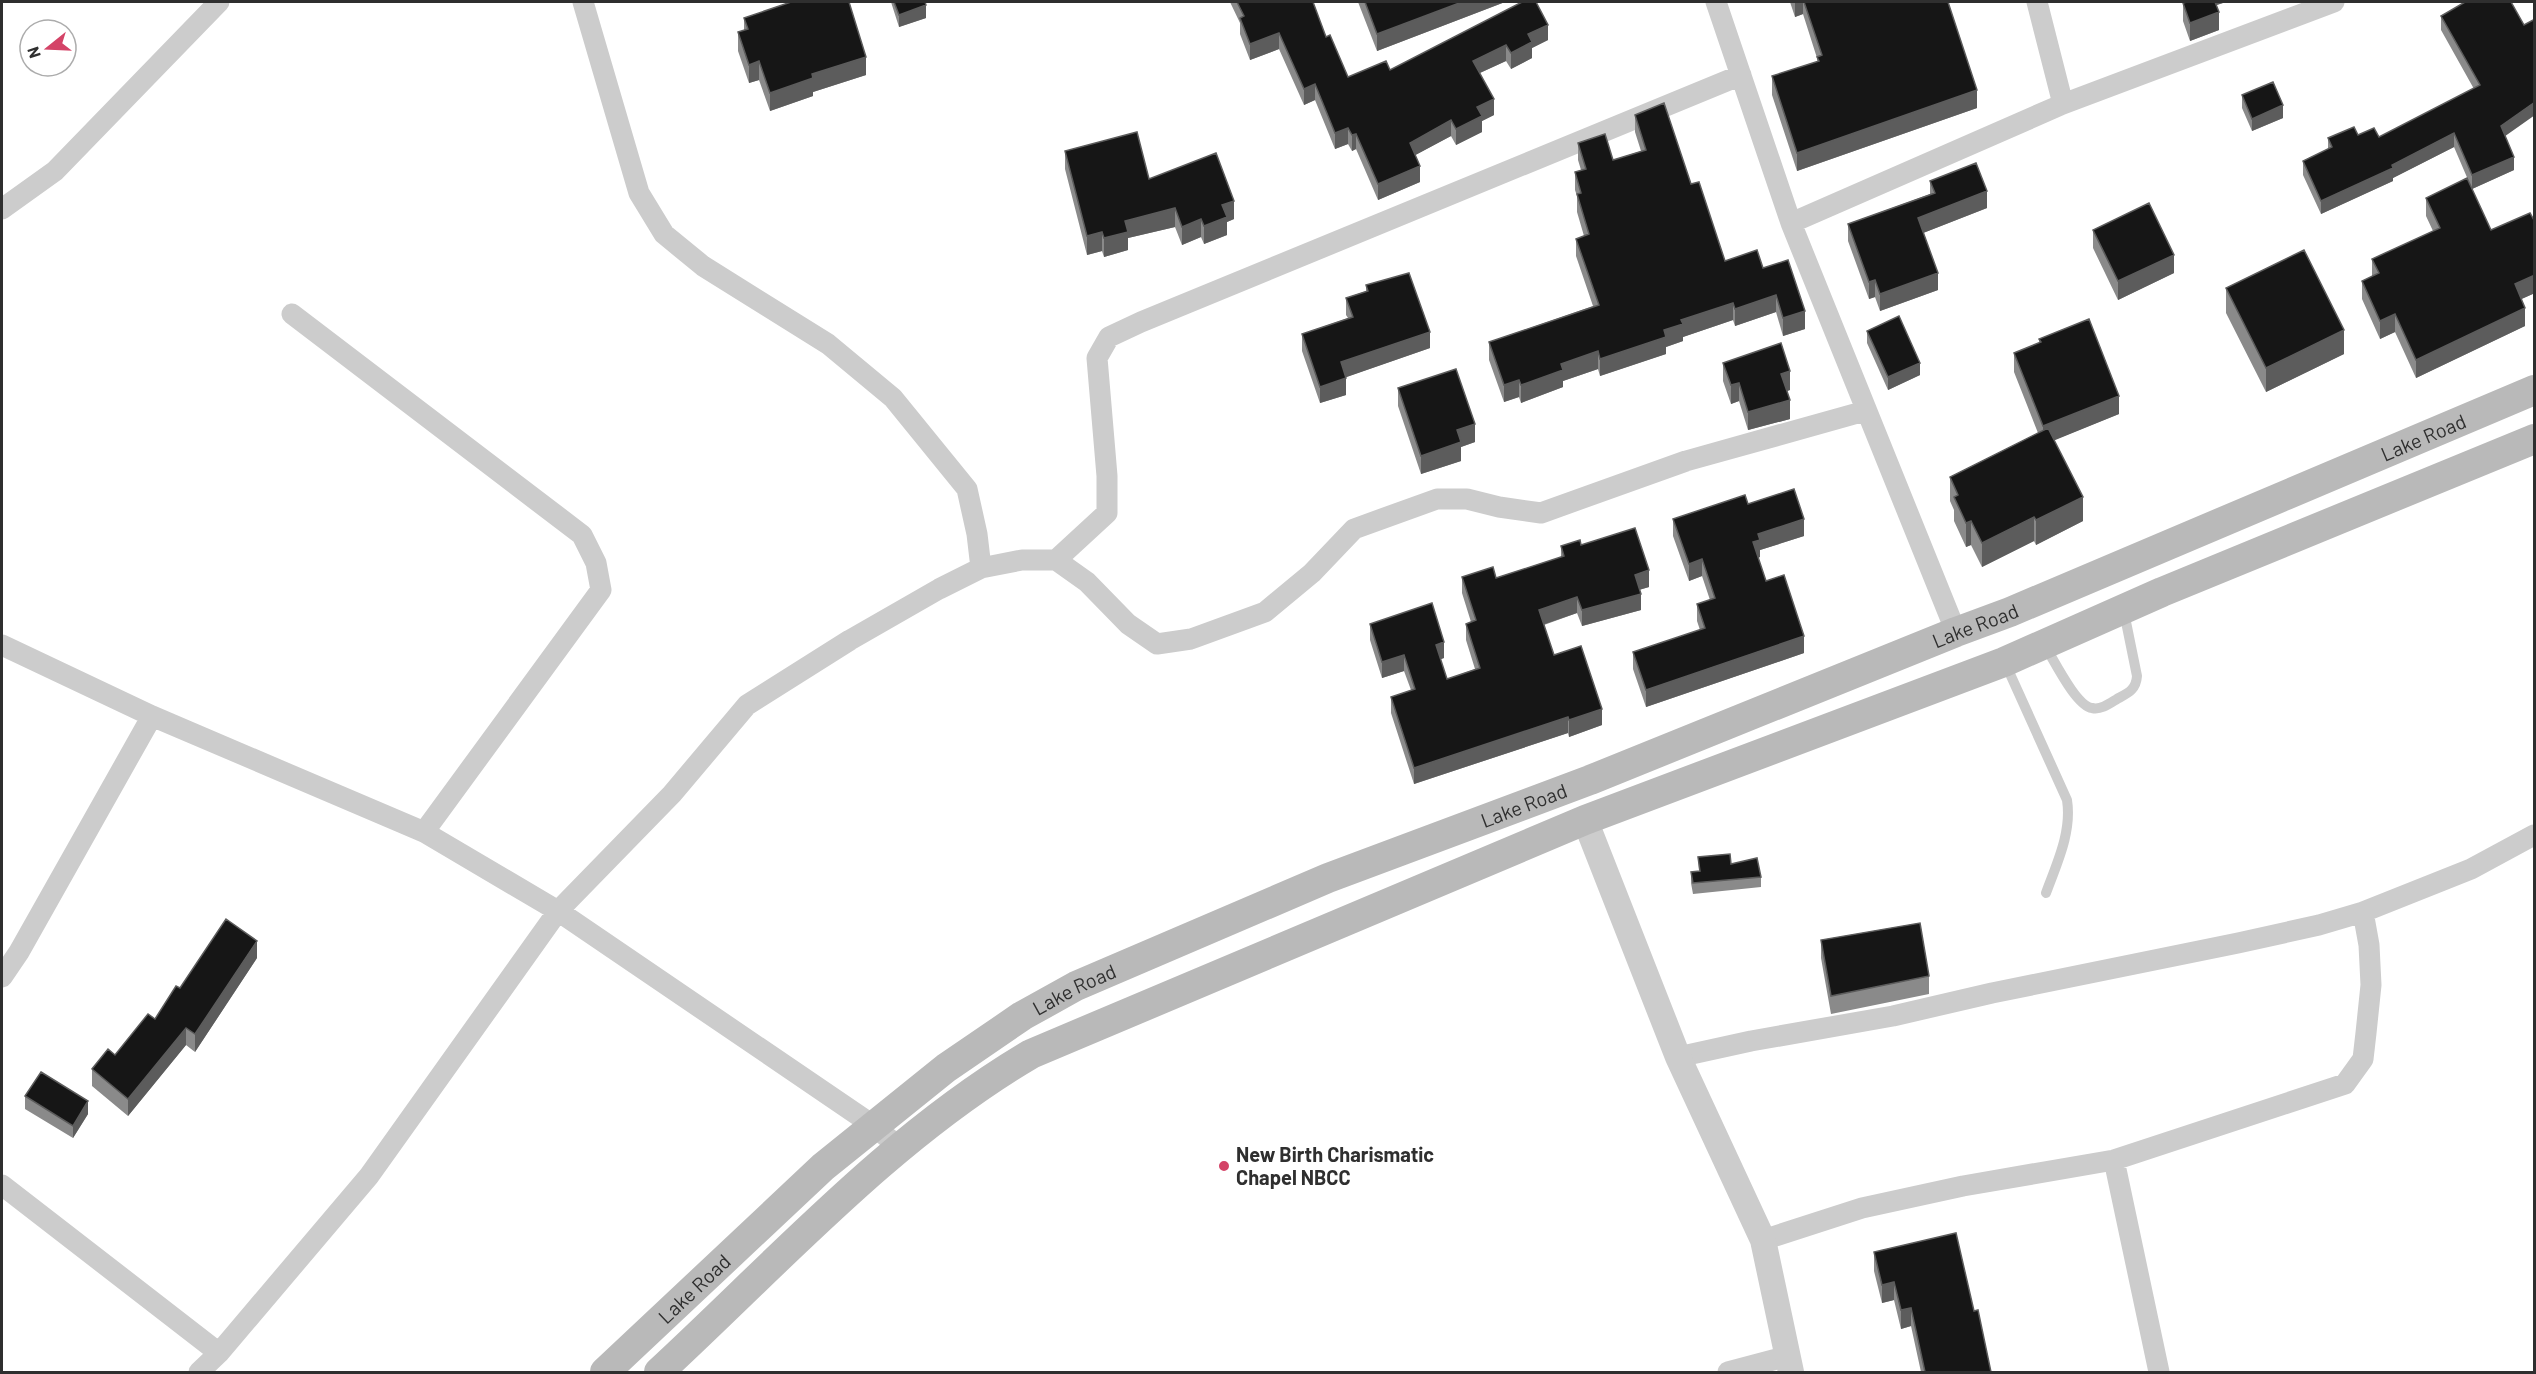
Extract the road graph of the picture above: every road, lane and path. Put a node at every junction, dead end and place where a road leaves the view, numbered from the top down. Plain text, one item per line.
1 (219, 2) edge
2 (583, 2) edge
3 (1716, 2) edge
4 (2037, 2) edge
5 (2334, 2) edge
6 (1741, 75) junction
7 (2063, 104) junction
8 (2, 209) edge
9 (1791, 223) junction
10 (292, 314) dead end
11 (2535, 390) edge
12 (1865, 411) junction
13 (2535, 439) edge
14 (1056, 560) junction
15 (981, 568) junction
16 (2123, 610) junction
17 (1956, 632) junction
18 (2044, 643) junction
19 (2, 645) edge
20 (2004, 662) junction
21 (152, 716) junction
22 (1585, 820) junction
23 (424, 832) junction
24 (2535, 834) edge
25 (2046, 893) dead end
26 (558, 911) junction
27 (2363, 912) junction
28 (2, 977) edge
29 (1678, 1058) junction
30 (874, 1126) junction
31 (901, 1149) junction
32 (2114, 1160) junction
33 (2, 1185) edge
34 (1763, 1239) junction
35 (219, 1353) junction
36 (1789, 1364) edge
37 (199, 1372) edge
38 (605, 1372) edge
39 (659, 1372) edge
40 (1728, 1372) edge
41 (2159, 1372) edge

1 - 8 street
2 - 15 street
3 - 6 street
4 - 7 street
5 - 7 street
6 - 9 street
6 - 14 street
7 - 9 street
9 - 12 street
10 - 23 street
11 - 17 main road, Lake Road
12 - 14 street
12 - 17 street
13 - 16 main road, Lake Road
14 - 15 street
15 - 26 street
16 - 18 main road, Lake Road
16 - 18 lane
17 - 30 main road, Lake Road
18 - 20 main road, Lake Road
19 - 21 street
20 - 22 main road, Lake Road
20 - 25 lane
21 - 23 street
21 - 28 street
22 - 29 street
22 - 31 main road, Lake Road
23 - 26 street
24 - 27 street
26 - 30 street
26 - 35 street
27 - 29 street
27 - 32 street
29 - 34 street
30 - 31 street
30 - 38 main road, Lake Road
31 - 39 main road, Lake Road
32 - 34 street
32 - 41 street
33 - 35 street
34 - 36 street
35 - 37 street
36 - 40 street

